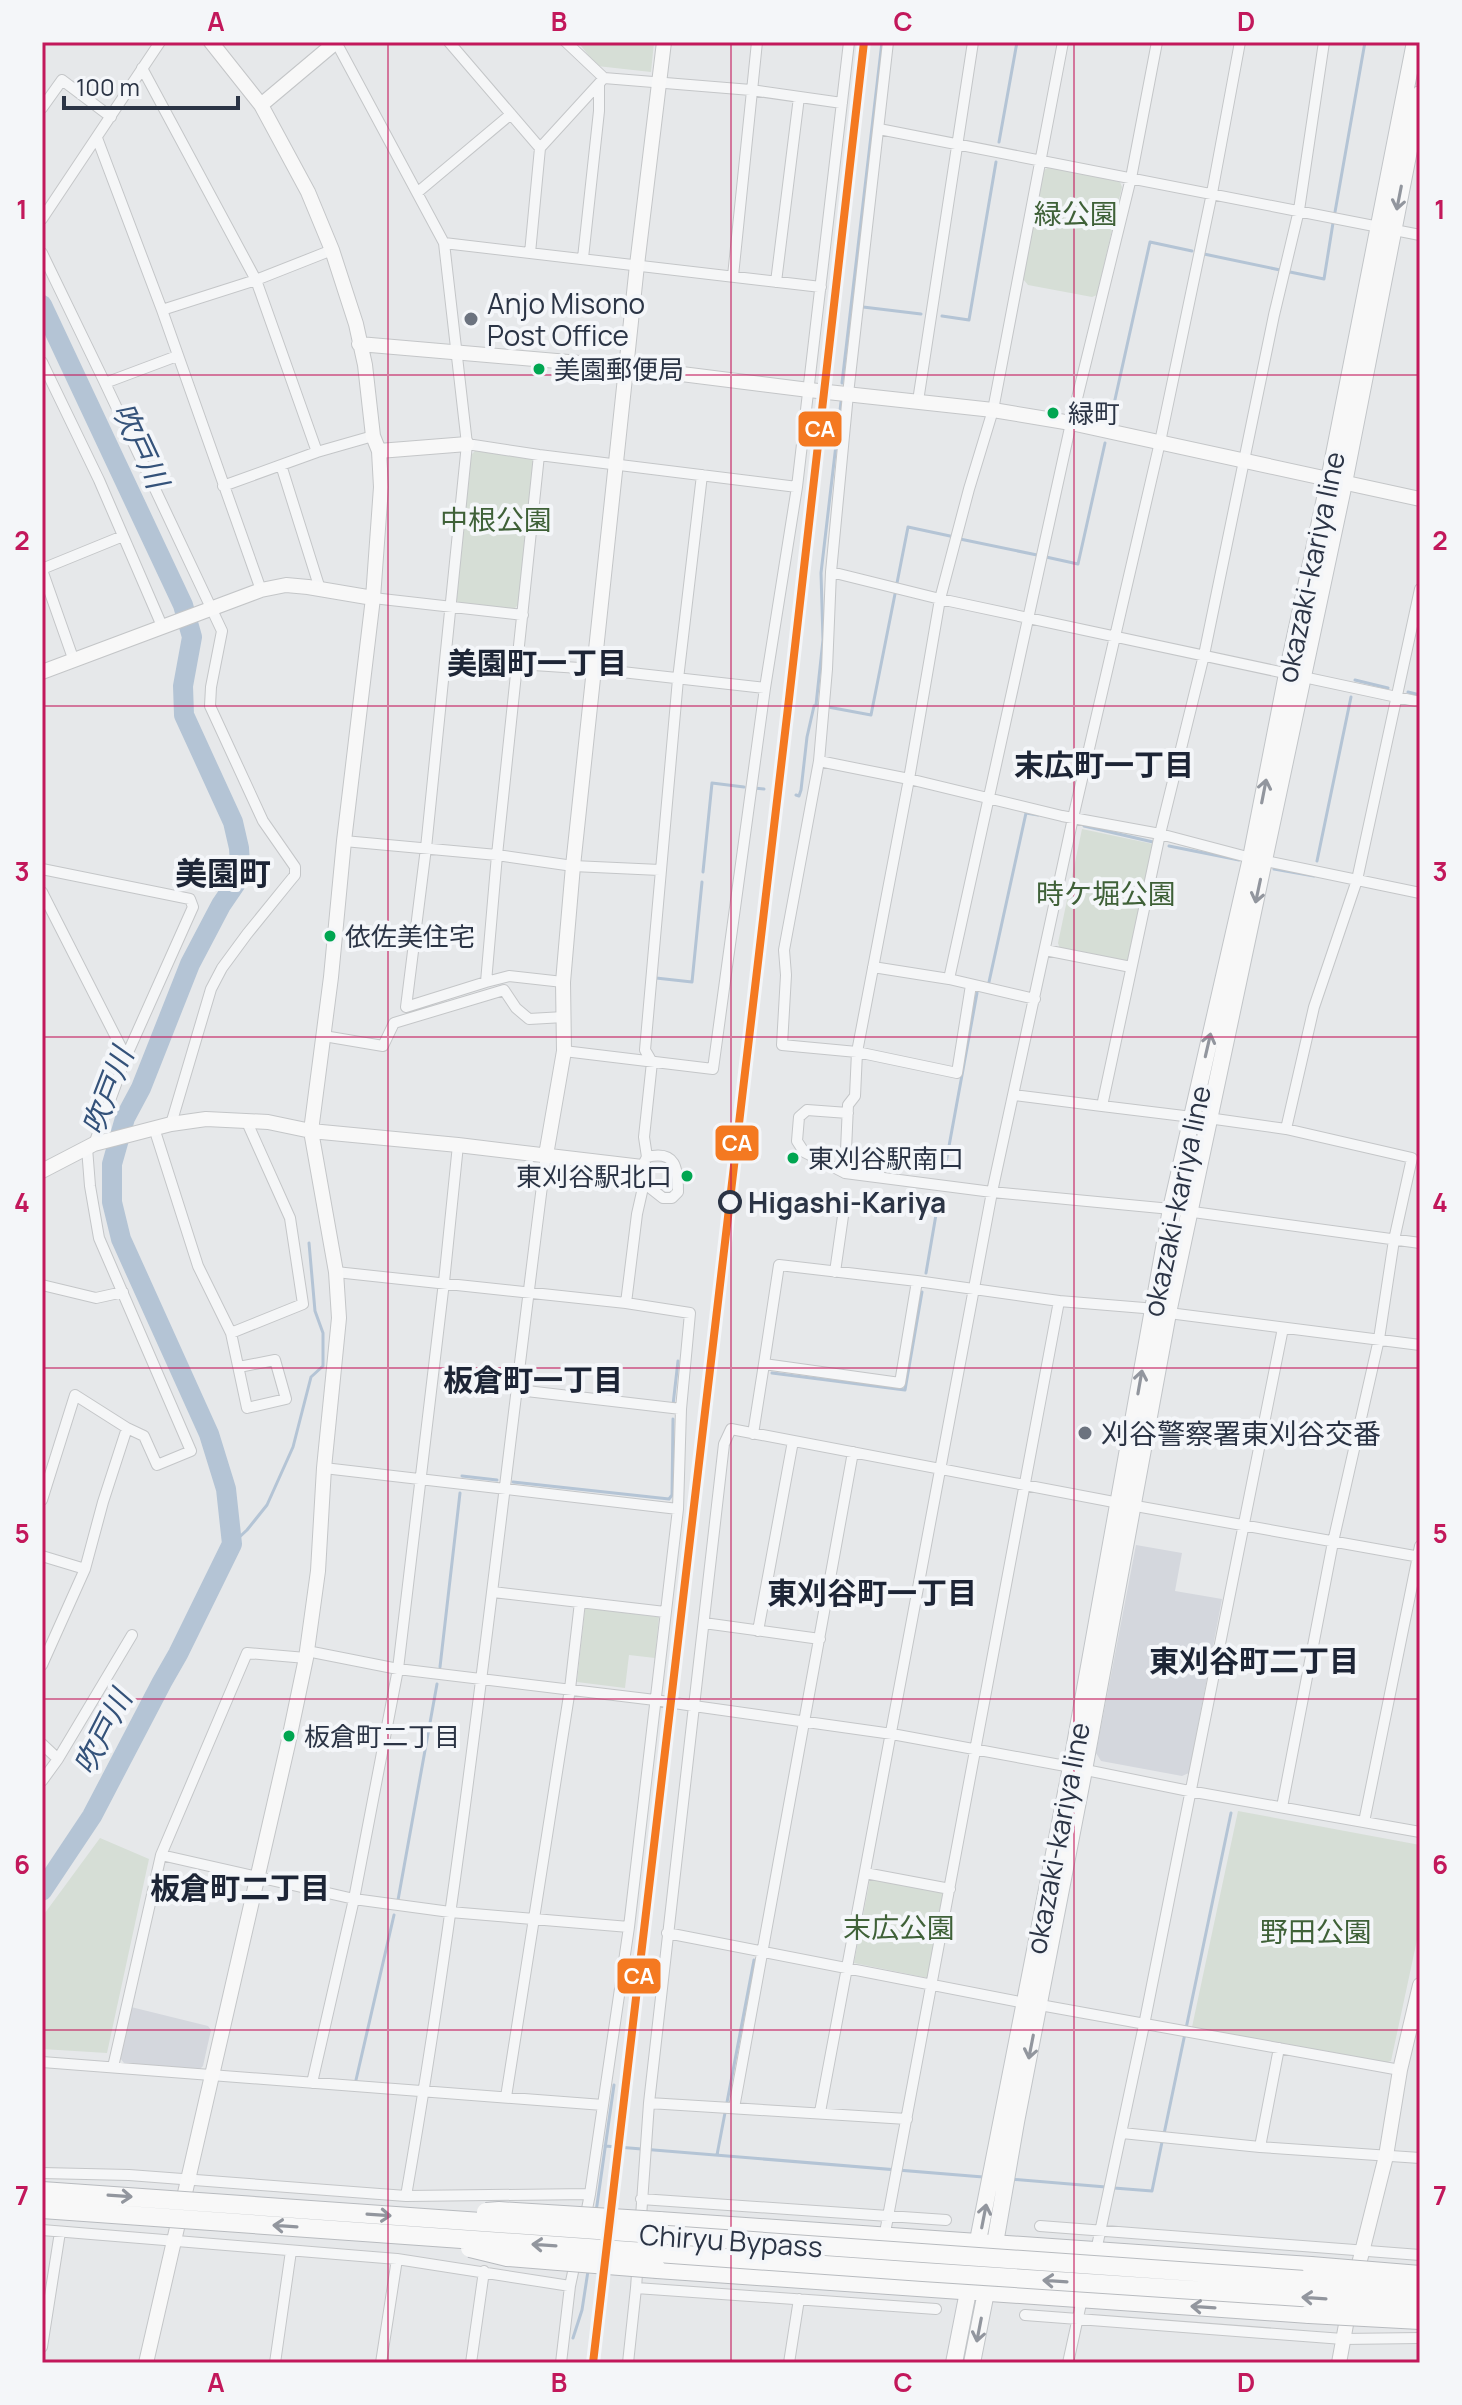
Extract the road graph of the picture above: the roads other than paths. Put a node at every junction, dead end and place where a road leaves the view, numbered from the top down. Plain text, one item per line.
1 (160, 42) edge
2 (211, 42) edge
3 (336, 42) edge
4 (449, 42) edge
5 (566, 42) edge
6 (664, 42) edge
7 (757, 42) edge
8 (849, 42) edge
9 (888, 42) edge
10 (973, 42) edge
11 (1063, 42) edge
12 (1157, 42) edge
13 (1240, 42) edge
14 (1324, 42) edge
15 (1415, 42) edge
16 (142, 68) junction
17 (602, 81) junction
18 (659, 82) junction
19 (751, 90) junction
20 (1420, 94) edge
21 (799, 97) junction
22 (842, 103) junction
23 (261, 105) junction
24 (42, 108) edge
25 (511, 114) junction
26 (111, 117) junction
27 (879, 129) junction
28 (97, 138) junction
29 (957, 144) junction
30 (540, 148) junction
31 (1041, 160) junction
32 (1131, 178) junction
33 (418, 192) junction
34 (1212, 193) junction
35 (1299, 210) junction
36 (42, 219) edge
37 (1386, 228) junction
38 (1420, 235) edge
39 (444, 243) junction
40 (332, 250) junction
41 (42, 253) edge
42 (530, 253) junction
43 (583, 258) junction
44 (637, 265) junction
45 (733, 276) junction
46 (256, 280) junction
47 (776, 282) junction
48 (821, 287) junction
49 (162, 310) junction
50 (359, 344) junction
51 (458, 354) junction
52 (177, 356) junction
53 (42, 362) edge
54 (626, 367) junction
55 (105, 383) junction
56 (809, 390) junction
57 (848, 394) junction
58 (918, 401) junction
59 (993, 410) junction
60 (1071, 423) junction
61 (373, 436) junction
62 (1160, 442) junction
63 (467, 444) junction
64 (379, 451) junction
65 (317, 452) junction
66 (539, 455) junction
67 (1243, 462) junction
68 (281, 465) junction
69 (615, 465) junction
70 (702, 475) junction
71 (1336, 482) junction
72 (223, 486) junction
73 (797, 487) junction
74 (1420, 499) edge
75 (123, 536) junction
76 (42, 570) edge
77 (831, 572) junction
78 (320, 589) junction
79 (1420, 589) edge
80 (261, 590) junction
81 (373, 598) junction
82 (940, 599) junction
83 (450, 607) junction
84 (212, 608) junction
85 (523, 615) junction
86 (1030, 618) junction
87 (162, 626) junction
88 (1116, 636) junction
89 (1204, 655) junction
90 (74, 661) junction
91 (518, 664) junction
92 (595, 669) junction
93 (42, 672) edge
94 (1294, 675) junction
95 (678, 679) junction
96 (765, 688) junction
97 (1396, 696) junction
98 (1420, 702) edge
99 (819, 761) junction
100 (909, 779) junction
101 (989, 798) junction
102 (1073, 818) junction
103 (1160, 834) junction
104 (344, 841) junction
105 (426, 848) junction
106 (497, 855) junction
107 (1258, 859) junction
108 (573, 866) junction
109 (42, 869) edge
110 (660, 870) junction
111 (1357, 880) junction
112 (42, 892) edge
113 (1420, 893) edge
114 (1045, 950) junction
115 (873, 967) junction
116 (1131, 967) junction
117 (949, 979) junction
118 (486, 982) junction
119 (563, 982) junction
120 (971, 985) junction
121 (1035, 999) junction
122 (564, 1017) junction
123 (324, 1036) junction
124 (564, 1051) junction
125 (857, 1052) junction
126 (126, 1057) junction
127 (652, 1062) junction
128 (1014, 1095) junction
129 (1102, 1106) junction
130 (848, 1113) junction
131 (1200, 1118) junction
132 (246, 1120) junction
133 (171, 1124) junction
134 (154, 1128) junction
135 (1286, 1129) junction
136 (311, 1131) junction
137 (458, 1145) junction
138 (90, 1146) junction
139 (546, 1155) junction
140 (644, 1162) junction
141 (42, 1171) edge
142 (845, 1173) junction
143 (644, 1183) junction
144 (992, 1192) junction
145 (844, 1209) dead end
146 (1171, 1209) junction
147 (1189, 1212) junction
148 (1394, 1240) junction
149 (1420, 1243) edge
150 (336, 1272) junction
151 (835, 1272) junction
152 (917, 1281) junction
153 (444, 1282) junction
154 (42, 1285) edge
155 (974, 1290) junction
156 (123, 1292) junction
157 (528, 1292) junction
158 (1059, 1301) junction
159 (626, 1303) junction
160 (1160, 1312) junction
161 (1283, 1328) junction
162 (231, 1333) junction
163 (1379, 1339) junction
164 (1420, 1345) edge
165 (764, 1364) junction
166 (239, 1367) junction
167 (518, 1390) junction
168 (681, 1409) junction
169 (127, 1428) junction
170 (753, 1434) junction
171 (793, 1441) junction
172 (853, 1452) junction
173 (324, 1468) junction
174 (940, 1468) junction
175 (421, 1478) junction
176 (1024, 1485) junction
177 (506, 1488) junction
178 (42, 1500) edge
179 (1126, 1504) junction
180 (678, 1509) junction
181 (1244, 1524) junction
182 (1333, 1542) junction
183 (1419, 1553) edge
184 (42, 1556) edge
185 (85, 1569) junction
186 (493, 1592) junction
187 (580, 1602) junction
188 (665, 1612) junction
189 (704, 1623) junction
190 (758, 1631) junction
191 (132, 1635) dead end
192 (820, 1639) junction
193 (307, 1654) junction
194 (42, 1665) edge
195 (398, 1669) junction
196 (482, 1679) junction
197 (570, 1689) junction
198 (655, 1700) junction
199 (694, 1706) junction
200 (805, 1722) junction
201 (892, 1734) junction
202 (42, 1744) edge
203 (976, 1750) junction
204 (58, 1759) junction
205 (1078, 1768) junction
206 (42, 1781) edge
207 (1189, 1791) junction
208 (1282, 1807) junction
209 (1364, 1822) junction
210 (1420, 1832) edge
211 (161, 1855) junction
212 (865, 1873) junction
213 (256, 1877) junction
214 (950, 1889) junction
215 (354, 1899) junction
216 (450, 1912) junction
217 (533, 1919) junction
218 (629, 1927) junction
219 (667, 1933) junction
220 (762, 1953) junction
221 (846, 1968) junction
222 (933, 1984) junction
223 (1420, 1985) edge
224 (1032, 2004) junction
225 (1417, 2013) edge
226 (1144, 2025) junction
227 (1279, 2048) junction
228 (42, 2062) edge
229 (113, 2067) junction
230 (1400, 2070) junction
231 (212, 2075) junction
232 (312, 2083) junction
233 (422, 2093) junction
234 (506, 2097) junction
235 (649, 2103) junction
236 (603, 2105) junction
237 (734, 2108) junction
238 (820, 2112) junction
239 (907, 2119) junction
240 (1122, 2133) junction
241 (1260, 2147) junction
242 (1386, 2156) junction
243 (1420, 2158) edge
244 (42, 2173) edge
245 (189, 2180) junction
246 (42, 2191) edge
247 (590, 2194) junction
248 (406, 2196) junction
249 (641, 2199) junction
250 (42, 2209) edge
251 (888, 2217) junction
252 (946, 2220) dead end
253 (1040, 2226) dead end
254 (423, 2227) junction
255 (42, 2230) edge
256 (1100, 2230) junction
257 (60, 2232) junction
258 (884, 2238) junction
259 (175, 2242) junction
260 (986, 2245) junction
261 (1362, 2249) junction
262 (291, 2251) junction
263 (1096, 2251) junction
264 (1420, 2255) edge
265 (397, 2259) junction
266 (484, 2271) junction
267 (1420, 2275) edge
268 (874, 2284) junction
269 (570, 2286) junction
270 (636, 2288) junction
271 (1420, 2288) edge
272 (977, 2292) junction
273 (799, 2299) junction
274 (1082, 2299) junction
275 (874, 2304) junction
276 (1420, 2305) edge
277 (936, 2309) dead end
278 (1025, 2315) dead end
279 (1077, 2319) junction
280 (1420, 2320) edge
281 (1420, 2338) edge
282 (1343, 2339) junction
283 (42, 2347) edge
284 (146, 2363) edge
285 (275, 2363) edge
286 (381, 2363) edge
287 (471, 2363) edge
288 (561, 2363) edge
289 (628, 2363) edge
290 (789, 2363) edge
291 (954, 2363) edge
292 (972, 2363) edge
293 (1068, 2363) edge
294 (1339, 2363) edge

1 - 16 street
2 - 23 street
3 - 23 street
3 - 33 street
4 - 25 street
5 - 17 street
6 - 18 street
7 - 19 street
8 - 22 street
9 - 27 street
10 - 29 street
11 - 31 street
12 - 32 street
13 - 34 street
14 - 35 street
15 - 37 main road, okazaki-kariya line
16 - 26 street
16 - 46 street
17 - 18 street
17 - 30 street
17 - 43 street
18 - 19 street
18 - 44 street
19 - 21 street
19 - 45 street
20 -> 37 main road, okazaki-kariya line
21 - 22 street
21 - 47 street
22 - 48 street
23 - 40 street
24 - 26 street
25 - 30 street
25 - 33 street
26 - 28 street
27 - 29 street
27 - 57 street
28 - 36 street
28 - 49 street
29 - 31 street
29 - 58 street
30 - 42 street
31 - 32 street
31 - 59 street
32 - 34 street
32 - 60 street
33 - 39 street
34 - 35 street
34 - 62 street
35 - 37 street
35 - 67 street
37 - 38 street
37 - 71 main road, okazaki-kariya line
39 - 42 street
39 - 51 street
40 - 46 street
40 - 50 street
41 - 55 street
42 - 43 street
43 - 44 street
44 - 45 street
44 - 54 street
45 - 47 street
46 - 49 street
46 - 65 street
47 - 48 street
48 - 56 street
49 - 52 street
50 - 51 street
50 - 61 street
51 - 54 street
51 - 63 street
52 - 55 street
52 - 72 street
53 - 75 street
54 - 56 street
54 - 69 street
55 - 84 street
56 - 57 street
56 - 73 street
57 - 58 street
57 - 77 street
58 - 59 street
59 - 60 street
59 - 82 street
60 - 62 street
60 - 86 street
61 - 64 street
61 - 65 street
62 - 67 street
62 - 88 street
63 - 64 street
63 - 66 street
63 - 83 street
64 - 81 street
65 - 68 street
66 - 69 street
66 - 85 street
67 - 71 street
67 - 89 street
68 - 72 street
68 - 78 street
69 - 70 street
69 - 92 street
70 - 73 street
70 - 95 street
71 - 74 street
71 - 94 main road, okazaki-kariya line
72 - 80 street
73 - 96 street
75 - 76 street
75 - 87 street
76 - 90 street
77 - 82 street
77 - 99 street
78 - 80 street
78 - 81 street
79 - 97 street
80 - 84 street
81 - 83 street
81 - 104 street
82 - 86 street
82 - 100 street
83 - 85 street
83 - 105 street
84 - 87 street
84 - 133 street
85 - 91 street
86 - 88 street
86 - 101 street
87 - 90 street
88 - 89 street
88 - 102 street
89 - 94 street
89 - 103 street
90 - 93 street
91 - 92 street
91 - 106 street
92 - 95 street
92 - 108 street
94 - 97 street
94 - 107 main road, okazaki-kariya line
95 - 96 street
95 - 110 street
96 - 127 street
97 - 98 street
97 - 111 street
99 - 100 street
99 - 125 street
100 - 101 street
100 - 115 street
101 - 102 street
101 - 117 street
102 - 103 street
102 - 114 street
103 - 107 street
103 - 116 street
104 - 105 street
104 - 123 street
105 - 106 street
105 - 118 street
106 - 108 street
106 - 118 street
107 - 111 street
107 - 131 main road, okazaki-kariya line
108 - 110 street
108 - 119 street
109 - 126 street
110 - 127 street
111 - 113 street
111 - 135 street
112 - 126 street
114 - 116 street
114 - 121 street
115 - 117 street
115 - 125 street
116 - 129 street
117 - 120 street
118 - 119 street
119 - 122 street
120 - 121 street
120 - 125 street
121 - 128 street
122 - 123 street
122 - 124 street
123 - 136 street
124 - 127 street
124 - 139 street
125 - 130 street
126 - 138 street
127 - 140 street
128 - 129 street
128 - 144 street
129 - 131 street
130 - 142 street
130 - 142 street
131 - 135 street
131 - 146 main road, okazaki-kariya line
131 - 147 main road, okazaki-kariya line
132 - 133 street
132 - 136 street
132 - 162 street
133 - 134 street
134 - 138 street
134 - 162 street
135 - 148 street
136 - 137 street
136 - 150 street
137 - 139 street
137 - 153 street
138 - 141 street
138 - 156 street
139 - 140 street
139 - 157 street
140 - 143 street
140 - 143 street
142 - 144 street
143 - 159 street
144 - 146 street
144 - 155 street
145 - 151 street
146 - 147 street
146 - 160 main road, okazaki-kariya line
147 - 148 street
147 - 160 main road, okazaki-kariya line
148 - 149 street
148 - 163 street
150 - 153 street
150 - 173 street
151 - 152 street
151 - 165 street
152 - 155 street
152 - 165 street
153 - 157 street
153 - 175 street
154 - 156 street
155 - 158 street
155 - 174 street
156 - 169 street
157 - 159 street
157 - 167 street
158 - 160 street
158 - 176 street
159 - 168 street
160 - 161 street
160 - 179 main road, okazaki-kariya line
161 - 163 street
161 - 181 street
162 - 166 street
163 - 164 street
163 - 182 street
165 - 170 street
166 - 166 street
167 - 168 street
167 - 177 street
168 - 180 street
169 - 178 street
169 - 185 street
170 - 171 street
170 - 189 street
171 - 172 street
171 - 190 street
172 - 174 street
172 - 192 street
173 - 175 street
173 - 193 street
174 - 176 street
174 - 201 street
175 - 177 street
175 - 195 street
176 - 179 street
176 - 203 street
177 - 180 street
177 - 186 street
179 - 181 street
179 - 205 main road, okazaki-kariya line
180 - 188 street
181 - 182 street
181 - 207 street
182 - 183 street
182 - 208 street
183 - 209 street
184 - 185 street
185 - 194 street
186 - 187 street
186 - 196 street
187 - 188 street
187 - 197 street
188 - 198 street
189 - 190 street
189 - 199 street
190 - 192 street
191 - 204 street
192 - 200 street
193 - 195 street
193 - 211 street
193 - 213 street
195 - 196 street
195 - 215 street
196 - 197 street
196 - 216 street
197 - 198 street
197 - 217 street
198 - 199 street
198 - 218 street
199 - 200 street
199 - 219 street
200 - 201 street
200 - 220 street
201 - 203 street
201 - 212 street
202 - 204 street
203 - 205 street
203 - 214 street
204 - 206 street
205 - 207 street
205 - 224 main road, okazaki-kariya line
207 - 208 street
207 - 226 street
208 - 209 street
209 - 210 street
211 - 213 street
211 - 229 street
212 - 214 street
212 - 221 street
213 - 215 street
213 - 231 street
214 - 222 street
215 - 216 street
215 - 232 street
216 - 217 street
216 - 233 street
217 - 218 street
217 - 234 street
218 - 236 street
219 - 220 street
219 - 235 street
220 - 221 street
220 - 237 street
221 - 222 street
221 - 238 street
222 - 224 street
222 - 239 street
223 - 225 street
224 - 226 street
224 - 260 main road, okazaki-kariya line
225 - 230 street
226 - 227 street
226 - 240 street
227 - 230 street
227 - 241 street
228 - 229 street
229 - 231 street
230 - 242 street
231 - 232 street
231 - 245 street
232 - 233 street
233 - 234 street
233 - 248 street
234 - 236 street
235 - 237 street
235 - 249 street
236 - 247 street
237 - 238 street
238 - 239 street
239 - 251 street
240 - 241 street
240 - 256 street
241 - 242 street
242 - 243 street
242 - 261 street
244 - 245 street
245 - 248 street
245 - 259 street
246 -> 254 highway, Chiryu Bypass, bridge
247 - 248 street
247 - 269 street
249 - 251 street
249 - 270 street
254 -> 250 highway, Chiryu Bypass, bridge
251 - 252 street
251 - 258 street
253 - 256 street
254 - 258 highway, bridge
254 - 268 highway, bridge
254 - 271 highway, Chiryu Bypass, bridge
276 -> 254 highway, Chiryu Bypass, bridge
255 - 257 street
256 - 261 street
256 - 263 street
257 - 259 street
257 - 283 street
258 - 260 highway
259 - 262 street
259 - 284 street
260 - 263 highway
260 - 272 main road, okazaki-kariya line
261 - 264 street
261 - 282 street
262 - 265 street
262 - 285 street
263 - 267 highway, bridge
265 - 266 street
265 - 286 street
266 - 269 street
266 - 287 street
268 - 272 highway
268 - 275 street
269 - 288 street
270 - 273 street
270 - 289 street
272 - 274 highway
272 - 291 main road, okazaki-kariya line
272 -> 292 main road, okazaki-kariya line
273 - 275 street
273 - 290 street
274 - 279 street
280 -> 274 highway, bridge
275 - 277 street
278 - 279 street
279 - 282 street
279 - 293 street
281 - 282 street
282 - 294 street

